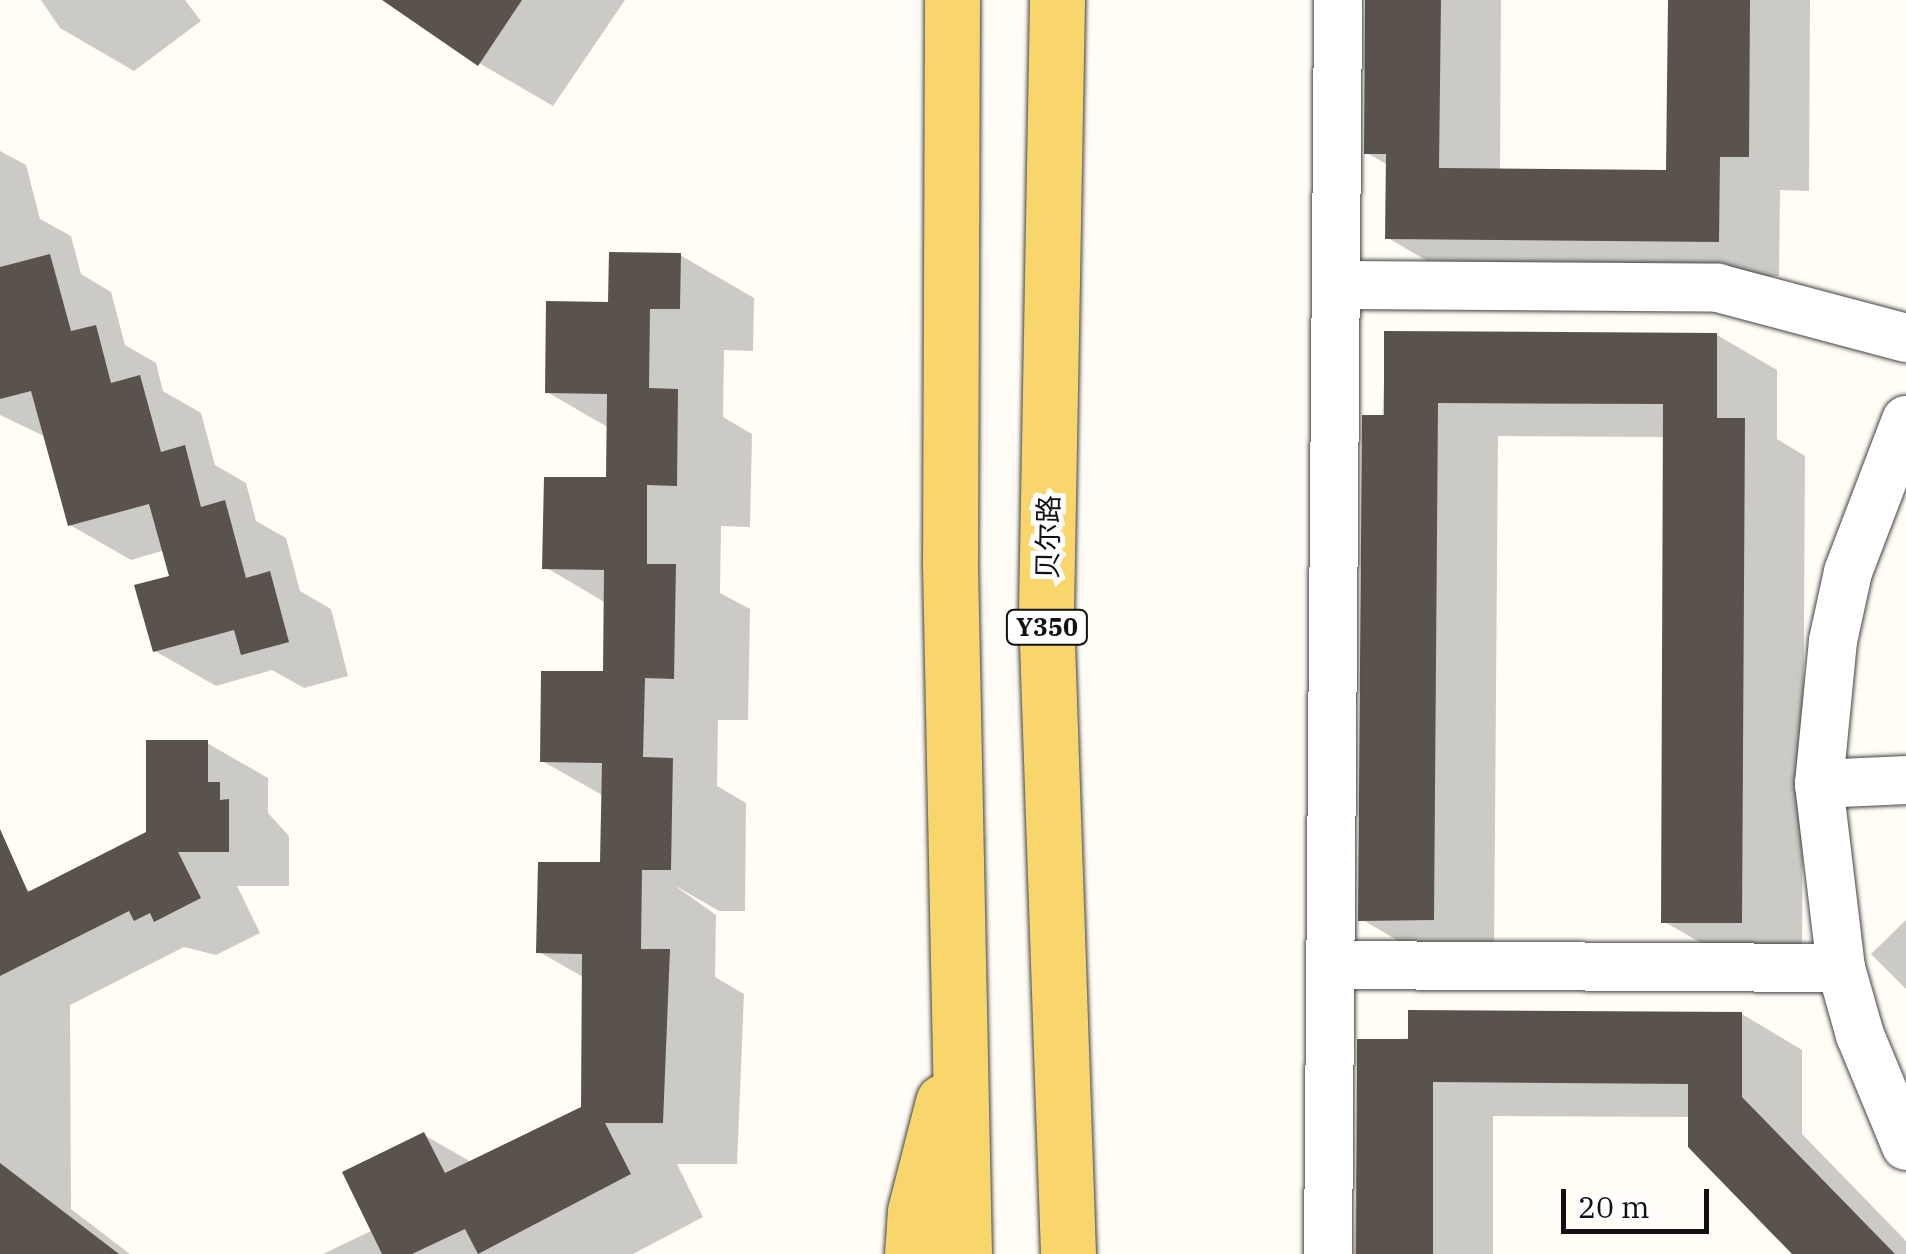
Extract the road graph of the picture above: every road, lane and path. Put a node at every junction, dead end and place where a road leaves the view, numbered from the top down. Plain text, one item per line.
1 (952, 0) edge
2 (1057, 0) edge
3 (1338, 0) edge
4 (1336, 285) junction
5 (1906, 338) edge
6 (1906, 420) edge
7 (1906, 780) edge
8 (1820, 784) junction
9 (1330, 965) junction
10 (1842, 968) junction
11 (960, 1036) junction
12 (1906, 1146) edge
13 (912, 1254) edge
14 (964, 1254) edge
15 (1068, 1254) edge
16 (1328, 1254) edge

1 - 11 main road
2 - 15 main road, 贝尔路 / Y350
3 - 4 street
4 - 5 street
4 - 9 street
6 - 8 street
7 - 8 street
8 - 10 street
9 - 10 street
9 - 16 street
10 - 12 street
11 - 13 main road
11 - 14 main road

